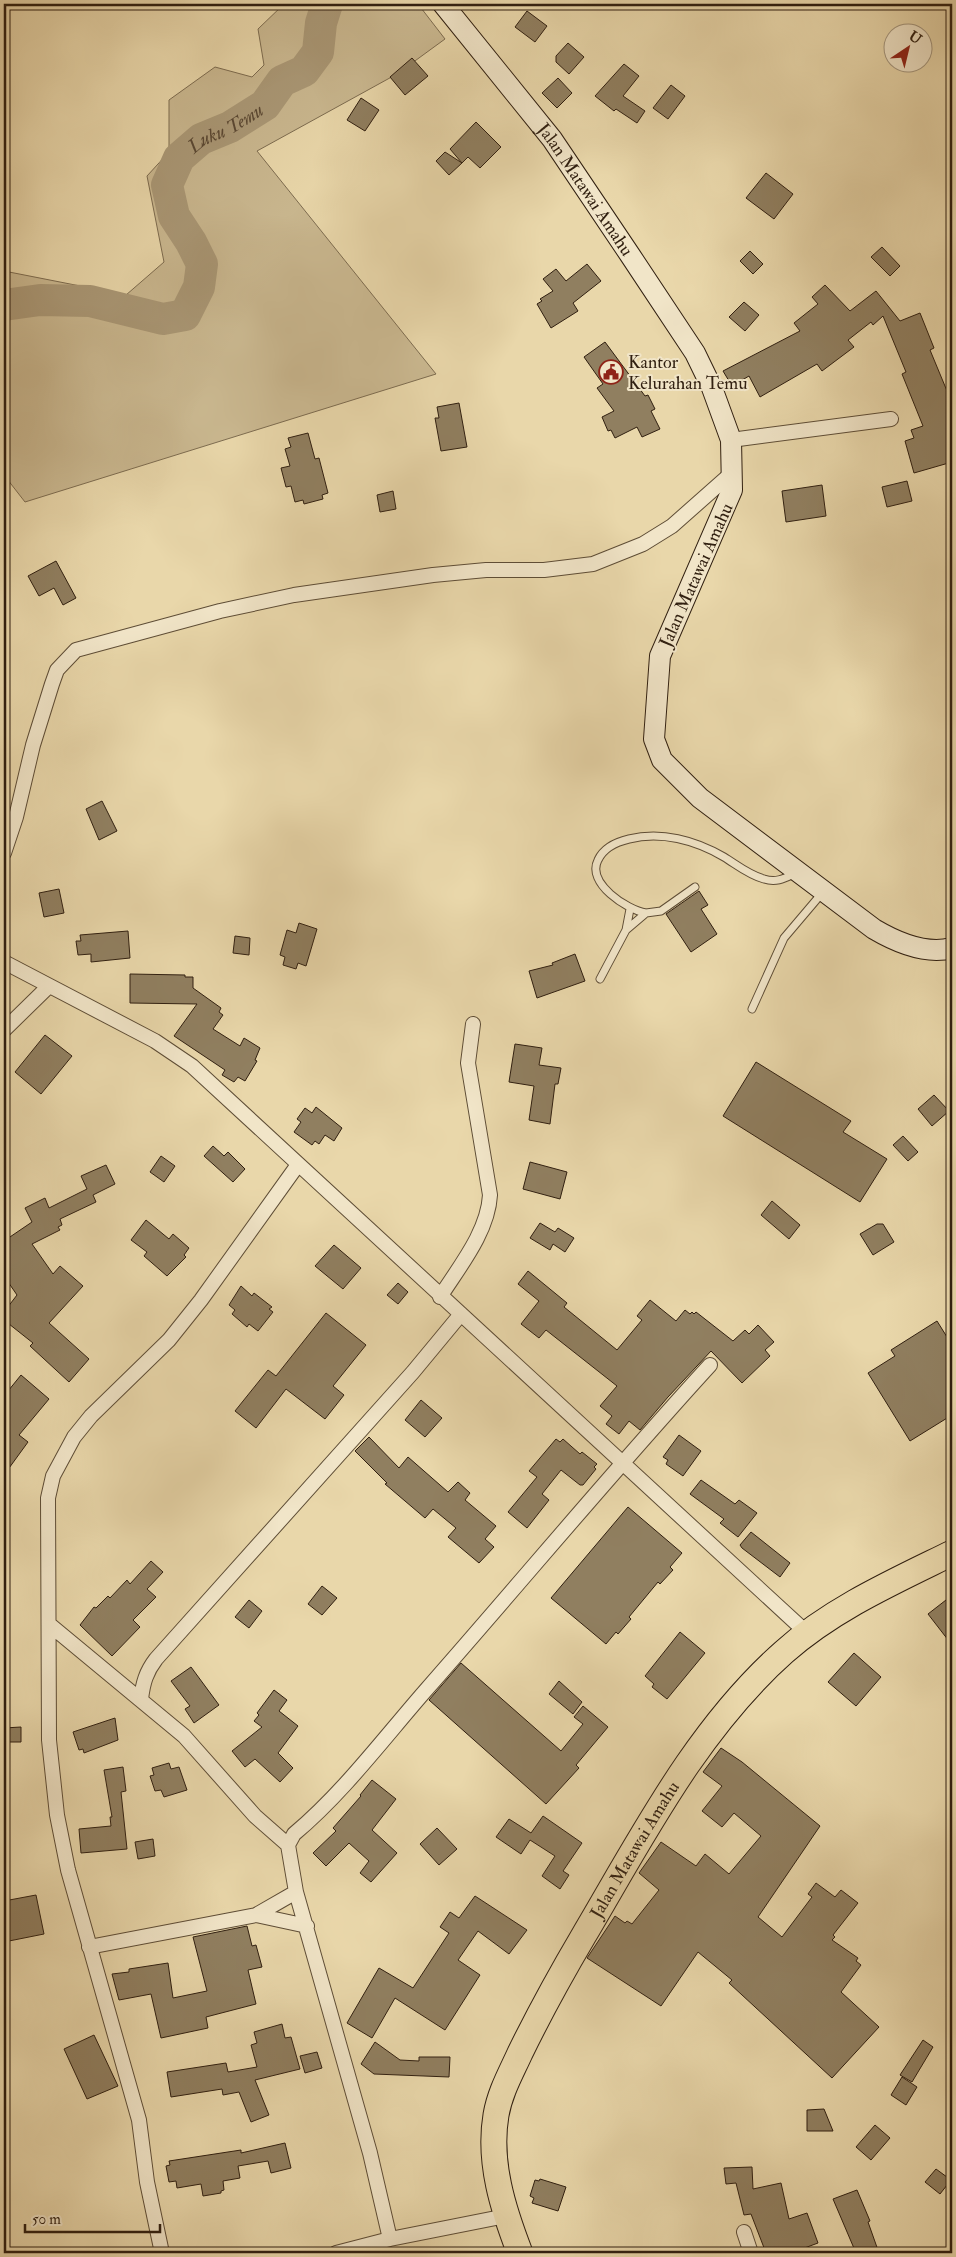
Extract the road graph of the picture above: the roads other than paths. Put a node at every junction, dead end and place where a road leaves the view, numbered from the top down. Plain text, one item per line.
1 (443, 4) edge
2 (891, 419) dead end
3 (732, 440) junction
4 (733, 472) junction
5 (4, 852) edge
6 (799, 872) junction
7 (695, 887) dead end
8 (824, 891) junction
9 (630, 909) junction
10 (646, 913) junction
11 (626, 930) junction
12 (952, 948) edge
13 (4, 962) edge
14 (600, 980) dead end
15 (48, 987) junction
16 (752, 1009) dead end
17 (473, 1024) dead end
18 (4, 1030) edge
19 (297, 1166) junction
20 (440, 1297) junction
21 (461, 1314) junction
22 (710, 1365) dead end
23 (622, 1461) junction
24 (952, 1553) edge
25 (50, 1625) junction
26 (807, 1633) junction
27 (141, 1699) junction
28 (288, 1845) junction
29 (296, 1892) junction
30 (256, 1915) junction
31 (307, 1926) junction
32 (89, 1946) junction
33 (506, 2216) junction
34 (744, 2232) dead end
35 (390, 2239) junction
36 (162, 2253) edge
37 (336, 2253) edge
38 (520, 2253) edge
39 (751, 2253) edge

1 - 3 main road, Jalan Matawai Amahu
2 - 3 street
3 - 4 main road, Jalan Matawai Amahu
4 - 5 street
4 - 6 main road, Jalan Matawai Amahu
6 - 8 main road, Jalan Matawai Amahu
6 - 9 lane
7 - 10 lane
8 - 12 main road, Jalan Matawai Amahu
8 - 16 lane
9 - 10 lane
9 - 11 lane
10 - 11 lane
11 - 14 lane
13 - 15 street
15 - 18 street
15 - 19 street
17 - 20 street
19 - 20 street
19 - 25 street
20 - 21 street
21 - 23 street
21 - 27 street
22 - 23 street
23 - 26 street
23 - 28 street
24 - 26 highway, Jalan Matawai Amahu
25 - 27 street
25 - 32 street
26 - 33 highway, Jalan Matawai Amahu
27 - 28 street
28 - 29 street
29 - 30 street
29 - 31 street
30 - 31 street
30 - 32 street
31 - 35 street
32 - 36 street
33 - 35 street
33 - 38 highway, Jalan Matawai Amahu
34 - 39 street
35 - 37 street

